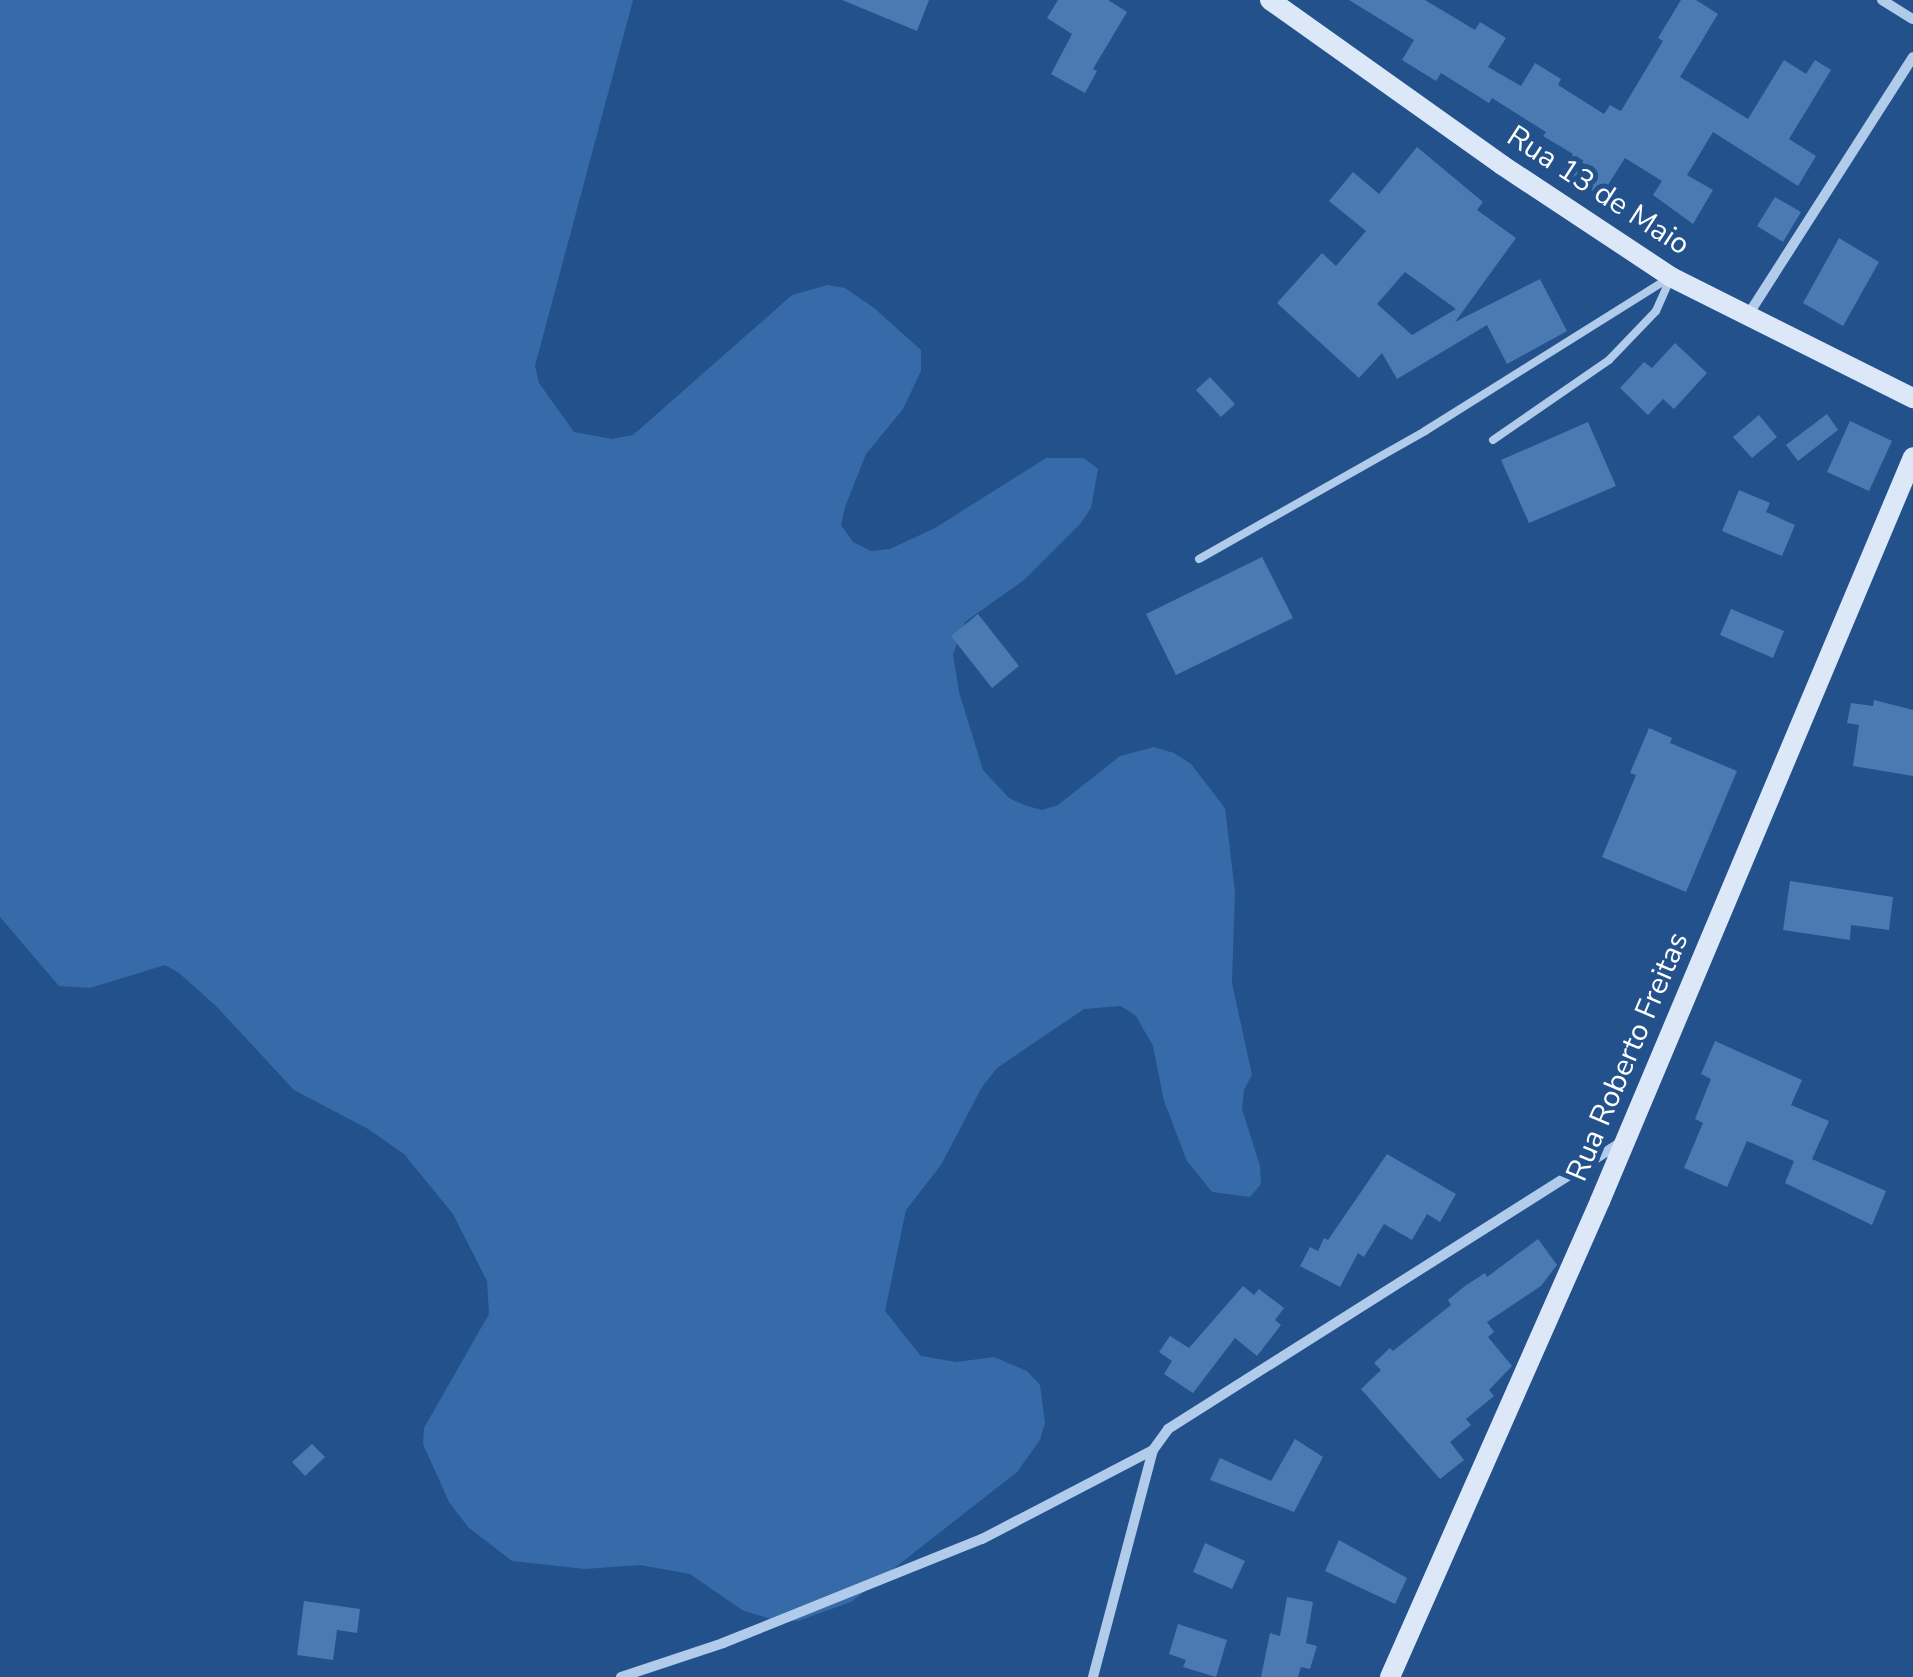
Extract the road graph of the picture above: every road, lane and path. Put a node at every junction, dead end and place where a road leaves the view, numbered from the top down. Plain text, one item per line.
1 (1270, 0) edge
2 (1882, 0) edge
3 (1913, 19) edge
4 (1913, 57) edge
5 (1671, 277) junction
6 (1748, 316) junction
7 (1913, 398) edge
8 (1493, 440) dead end
9 (1913, 457) edge
10 (1199, 559) dead end
11 (1626, 1140) junction
12 (1152, 1450) junction
13 (620, 1677) edge
14 (1093, 1677) edge
15 (1390, 1677) edge

1 - 5 street, Rua 13 de Maio
2 - 3 street
4 - 6 street
5 - 6 street, Rua 13 de Maio
5 - 8 lane
5 - 10 lane
6 - 7 street, Rua 13 de Maio
9 - 11 street, Rua Roberto Freitas
11 - 12 street
11 - 15 street, Rua Roberto Freitas
12 - 13 street
12 - 14 street

